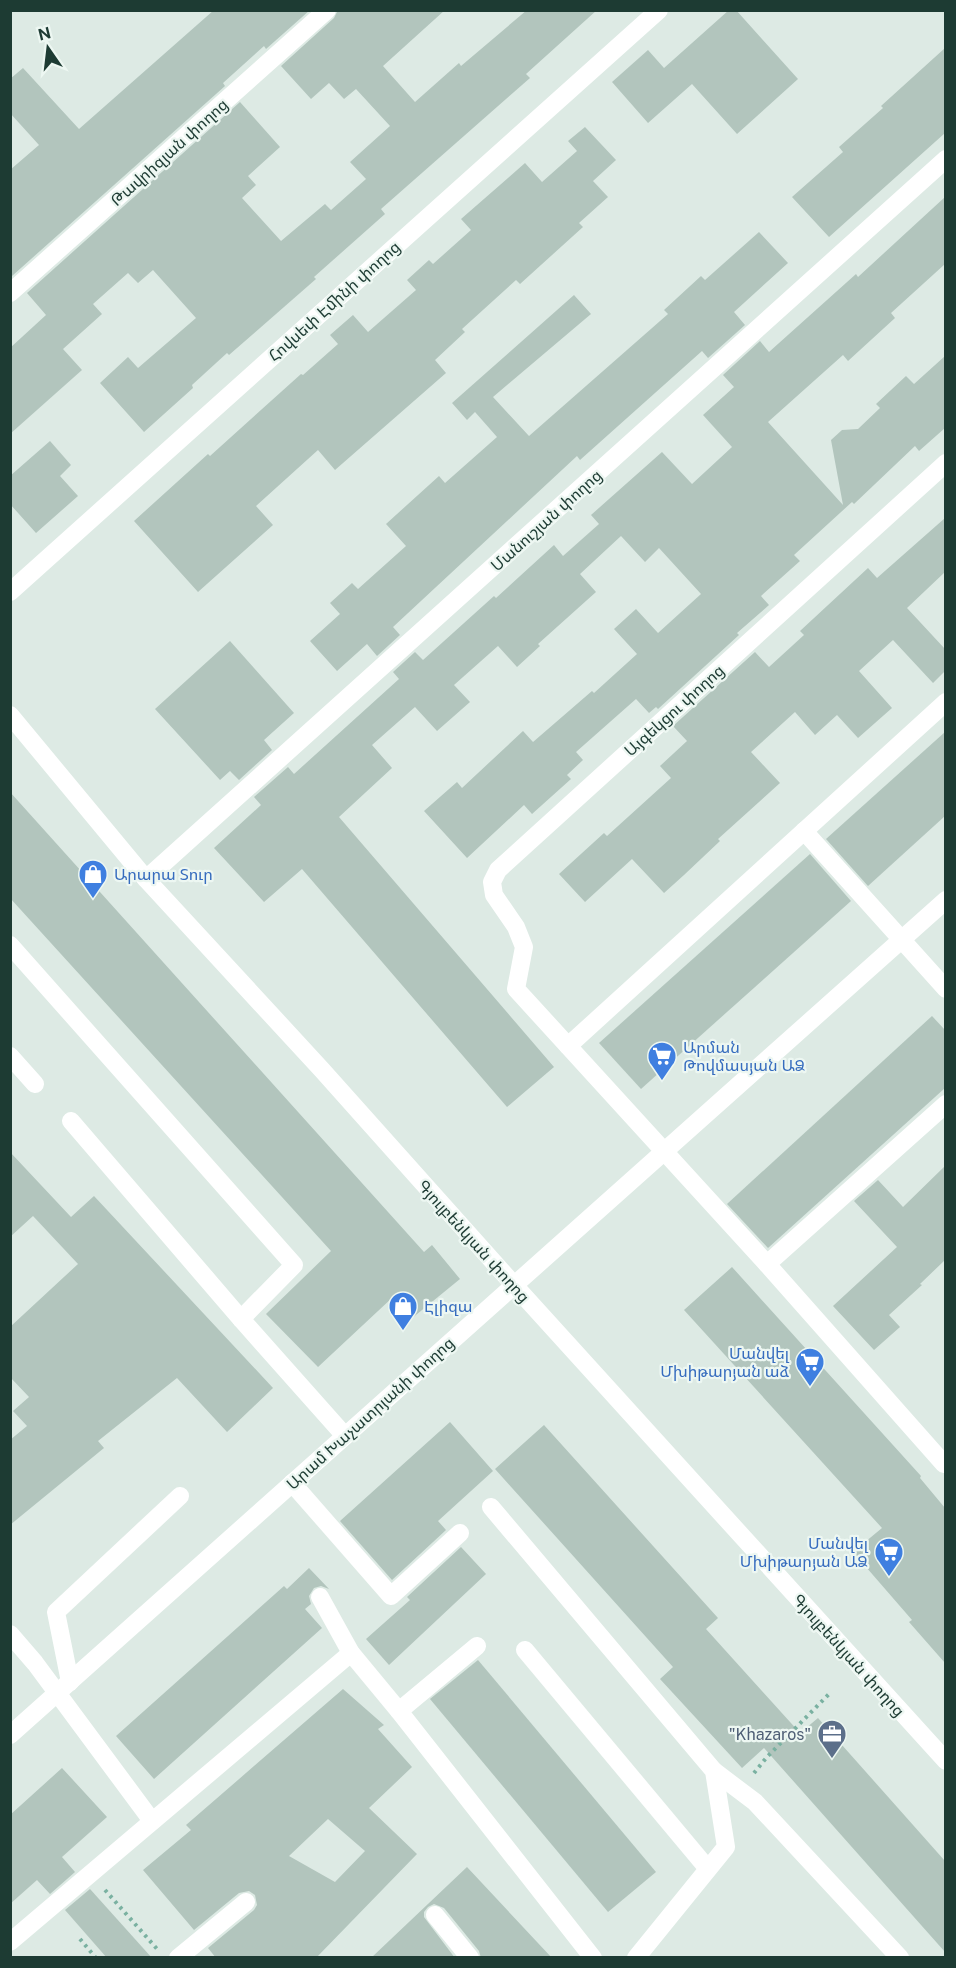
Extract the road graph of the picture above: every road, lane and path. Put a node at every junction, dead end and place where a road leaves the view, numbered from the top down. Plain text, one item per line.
1 (327, 10) edge
2 (658, 10) edge
3 (945, 159) edge
4 (10, 293) edge
5 (945, 463) edge
6 (10, 592) edge
7 (945, 702) edge
8 (10, 715) edge
9 (804, 831) junction
10 (146, 879) junction
11 (945, 900) edge
12 (901, 940) junction
13 (10, 945) edge
14 (945, 989) edge
15 (568, 1046) junction
16 (10, 1056) edge
17 (35, 1084) dead end
18 (945, 1104) edge
19 (71, 1121) dead end
20 (663, 1152) junction
21 (767, 1264) junction
22 (514, 1286) junction
23 (240, 1319) junction
24 (345, 1436) junction
25 (944, 1464) edge
26 (292, 1483) junction
27 (180, 1496) dead end
28 (491, 1507) dead end
29 (460, 1533) dead end
30 (320, 1597) dead end
31 (10, 1634) edge
32 (477, 1646) dead end
33 (525, 1650) dead end
34 (351, 1653) junction
35 (64, 1688) junction
36 (831, 1692) dead end
37 (399, 1711) junction
38 (10, 1735) edge
39 (767, 1757) dead end
40 (945, 1761) edge
41 (714, 1771) junction
42 (152, 1821) junction
43 (708, 1869) junction
44 (246, 1902) dead end
45 (117, 1904) dead end
46 (435, 1915) dead end
47 (80, 1939) dead end
48 (10, 1942) edge
49 (96, 1958) edge
50 (164, 1958) edge
51 (178, 1958) edge
52 (470, 1958) edge
53 (593, 1958) edge
54 (636, 1958) edge
55 (900, 1958) edge

1 - 4 street, Թավրիզյան փողոց
2 - 6 street, Հովսեփ Էմինի փողոց
3 - 10 street, Մանուշյան փողոց
5 - 15 street, Այգեկցու փողոց
7 - 9 street
8 - 10 street, Գյուլբենկյան փողոց
9 - 12 street
9 - 15 street
10 - 22 street, Գյուլբենկյան փողոց
11 - 12 street, Արամ Խաչատրյանի փողոց
12 - 14 street
12 - 20 street, Արամ Խաչատրյանի փողոց
13 - 23 street
15 - 20 street
16 - 17 street
18 - 21 street
19 - 23 street
20 - 21 street
20 - 22 street, Արամ Խաչատրյանի փողոց
21 - 25 street
22 - 24 street, Արամ Խաչատրյանի փողոց
22 - 40 street, Գյուլբենկյան փողոց
23 - 24 street
24 - 26 street, Արամ Խաչատրյանի փողոց
26 - 29 street
26 - 35 street, Արամ Խաչատրյանի փողոց
27 - 35 street
28 - 41 street
30 - 34 street
31 - 35 street
32 - 37 street
33 - 43 street
34 - 37 street
34 - 42 street
35 - 38 street, Արամ Խաչատրյանի փողոց
35 - 42 street
36 - 39 path
37 - 53 street
41 - 43 street
41 - 55 street
42 - 48 street
43 - 54 street
44 - 51 street
45 - 50 path
46 - 52 street
47 - 49 path

